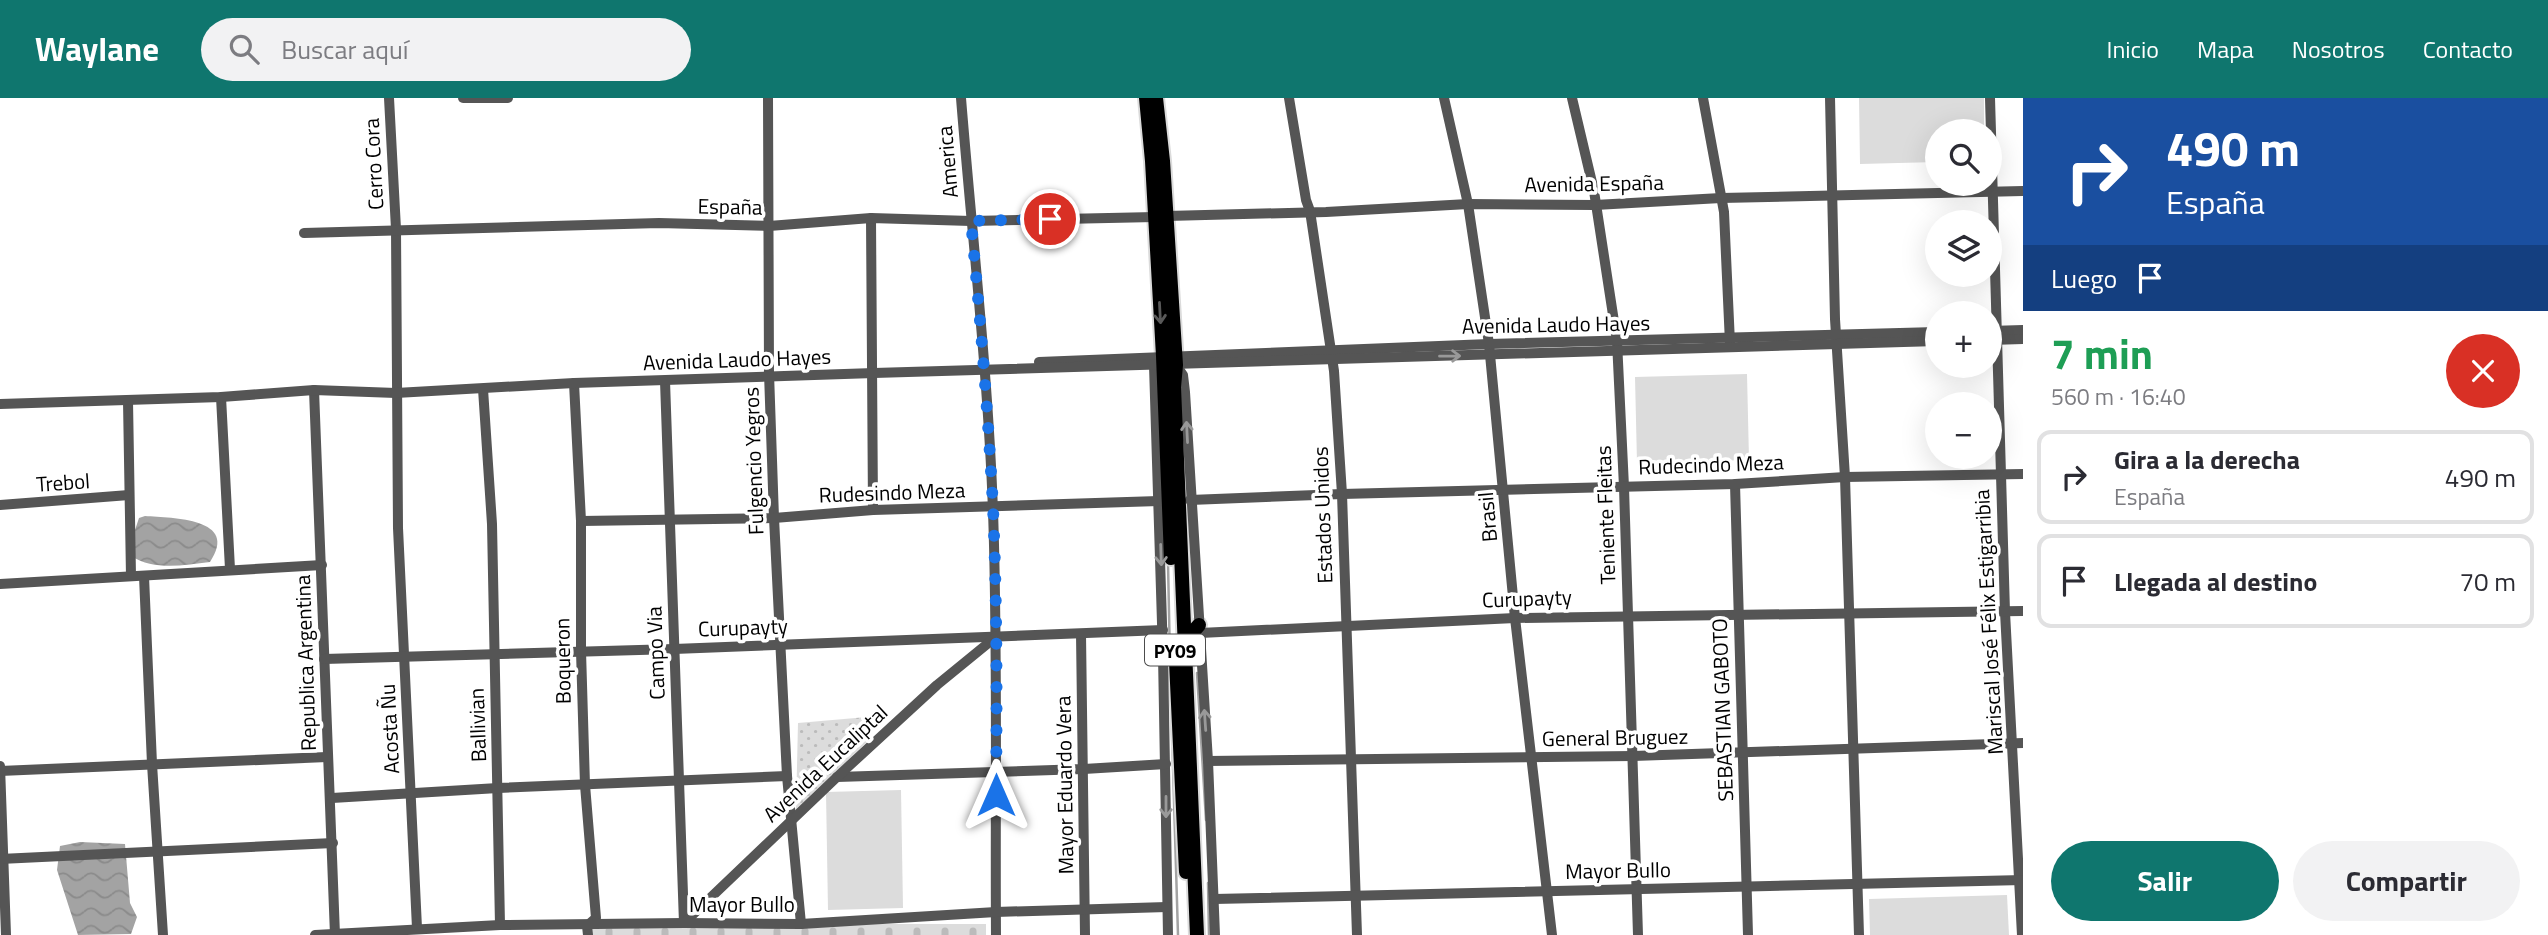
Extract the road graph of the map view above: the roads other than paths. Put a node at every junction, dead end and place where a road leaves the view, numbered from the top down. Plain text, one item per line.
1 (389, 98) edge
2 (463, 98) edge
3 (478, 98) edge
4 (508, 98) edge
5 (768, 98) edge
6 (961, 98) edge
7 (1146, 98) edge
8 (1156, 98) edge
9 (1289, 98) edge
10 (1444, 98) edge
11 (1572, 98) edge
12 (1703, 98) edge
13 (1830, 98) edge
14 (1990, 98) edge
15 (1990, 119) edge
16 (2023, 191) edge
17 (2002, 192) edge
18 (1925, 195) edge
19 (1992, 196) edge
20 (1831, 197) junction
21 (1721, 198) junction
22 (1468, 204) junction
23 (1595, 205) junction
24 (1310, 211) junction
25 (1161, 216) junction
26 (871, 219) junction
27 (971, 221) junction
28 (769, 226) junction
29 (396, 229) junction
30 (304, 233) dead end
31 (1994, 301) edge
32 (2023, 330) edge
33 (1925, 333) edge
34 (2002, 334) edge
35 (2002, 336) edge
36 (1836, 339) junction
37 (2023, 339) edge
38 (1925, 341) edge
39 (1730, 343) junction
40 (1489, 344) junction
41 (1617, 346) junction
42 (1333, 354) junction
43 (1490, 355) junction
44 (1166, 361) junction
45 (985, 367) junction
46 (873, 370) junction
47 (769, 375) junction
48 (1996, 378) edge
49 (664, 381) junction
50 (574, 383) junction
51 (483, 389) junction
52 (314, 390) junction
53 (396, 393) junction
54 (221, 397) junction
55 (128, 401) junction
56 (0, 404) edge
57 (2023, 474) edge
58 (2000, 475) junction
59 (1845, 477) junction
60 (1735, 484) junction
61 (1624, 487) junction
62 (1504, 490) junction
63 (1342, 494) junction
64 (129, 495) junction
65 (1190, 500) junction
66 (1159, 501) junction
67 (0, 505) edge
68 (993, 508) junction
69 (873, 510) junction
70 (774, 518) junction
71 (581, 521) junction
72 (669, 521) junction
73 (322, 565) junction
74 (230, 569) junction
75 (131, 576) junction
76 (144, 576) junction
77 (0, 584) edge
78 (2023, 611) edge
79 (2005, 612) junction
80 (1850, 614) junction
81 (1628, 615) junction
82 (1739, 615) junction
83 (1515, 618) junction
84 (1345, 624) junction
85 (1199, 629) junction
86 (1163, 630) junction
87 (1081, 634) junction
88 (997, 636) junction
89 (1184, 642) junction
90 (782, 645) junction
91 (674, 649) junction
92 (580, 651) junction
93 (494, 654) junction
94 (404, 657) junction
95 (324, 659) junction
96 (2018, 743) edge
97 (1854, 749) junction
98 (1743, 754) junction
99 (1633, 756) junction
100 (327, 757) junction
101 (1532, 758) junction
102 (1208, 761) junction
103 (1350, 761) junction
104 (152, 764) junction
105 (1166, 764) junction
106 (0, 765) edge
107 (1084, 769) junction
108 (0, 771) edge
109 (996, 771) junction
110 (787, 776) junction
111 (837, 776) junction
112 (679, 782) junction
113 (585, 785) junction
114 (498, 788) junction
115 (412, 793) junction
116 (332, 798) junction
117 (790, 822) junction
118 (333, 843) junction
119 (158, 851) junction
120 (2, 859) edge
121 (2022, 880) edge
122 (1857, 883) junction
123 (1746, 886) junction
124 (1637, 889) junction
125 (1549, 890) junction
126 (1355, 896) junction
127 (1214, 899) junction
128 (1167, 906) junction
129 (1085, 908) junction
130 (996, 912) junction
131 (684, 923) junction
132 (801, 924) junction
133 (500, 925) junction
134 (417, 928) junction
135 (588, 930) edge
136 (463, 931) edge
137 (6, 935) edge
138 (163, 935) edge
139 (316, 935) edge
140 (335, 935) edge
141 (996, 935) edge
142 (1085, 935) edge
143 (1168, 935) edge
144 (1188, 935) edge
145 (1197, 935) edge
146 (1215, 935) edge
147 (1357, 935) edge
148 (1552, 935) edge
149 (1638, 935) edge
150 (1748, 935) edge
151 (1859, 935) edge
152 (2022, 935) edge

1 - 29 street, Cerro Cora
2 - 3 street
3 - 4 street
5 - 28 street, Fulgencio Yegros
6 - 27 street, America
7 - 25 highway, PY09
8 - 25 highway, PY09
9 - 24 street, Estados Unidos
10 - 22 street, Brasil
11 - 23 street, Teniente Fleitas
12 - 21 street
13 - 20 street
14 - 15 street, Mariscal José Félix Estigarribia
16 - 17 street, Avenida España
18 - 20 street, Avenida España
19 - 31 street, Mariscal José Félix Estigarribia
20 - 21 street, Avenida España
20 - 36 street
21 - 23 street, Avenida España
21 - 39 street
22 - 23 street, Avenida España
22 - 24 street, Avenida España
22 - 40 street, Brasil
23 - 41 street, Teniente Fleitas
24 - 25 street, Avenida España
24 - 42 street, Estados Unidos
25 - 27 street, España
25 - 44 highway, PY09
26 - 27 street, España
26 - 28 street, España
26 - 46 street
27 - 45 street, America
28 - 29 street, España
28 - 47 street, Fulgencio Yegros
29 - 30 street, España
29 - 53 street, Cerro Cora
32 - 34 street
33 - 36 street, Avenida Laudo Hayes
35 - 37 street
36 - 38 street, Avenida Laudo Hayes
36 - 39 street, Avenida Laudo Hayes
36 - 59 street
39 - 41 street, Avenida Laudo Hayes
40 - 41 street, Avenida Laudo Hayes
40 - 42 street, Avenida Laudo Hayes
40 - 43 street, Brasil
41 - 43 street, Avenida Laudo Hayes
41 - 61 street, Teniente Fleitas
42 -> 43 street, Avenida Laudo Hayes
42 - 44 street, Avenida Laudo Hayes
42 - 63 street, Estados Unidos
43 - 62 street, Brasil
44 - 45 street, Avenida Laudo Hayes
65 -> 44 street
44 - 66 street
44 - 89 highway, PY09
44 - 144 highway, PY09
45 - 46 street, Avenida Laudo Hayes
45 - 68 street, America
46 - 47 street, Avenida Laudo Hayes
46 - 69 street
47 - 49 street, Avenida Laudo Hayes
47 - 70 street, Fulgencio Yegros
48 - 58 street, Mariscal José Félix Estigarribia
49 - 50 street, Avenida Laudo Hayes
49 - 72 street, Campo Via
50 - 51 street, Avenida Laudo Hayes
50 - 71 street, Boqueron
51 - 53 street, Avenida Laudo Hayes
51 - 93 street, Ballivian
52 - 53 street, Avenida Laudo Hayes
52 - 54 street, Avenida Laudo Hayes
52 - 73 street, Republica Argentina
53 - 94 street, Acosta Ñu
54 - 55 street, Avenida Laudo Hayes
54 - 74 street
55 - 56 street, Avenida Laudo Hayes
55 - 64 street
57 - 58 street, Rudecindo Meza
58 - 59 street, Rudecindo Meza
58 - 79 street, Mariscal José Félix Estigarribia
59 - 60 street, Rudecindo Meza
59 - 80 street
60 - 61 street, Rudecindo Meza
60 - 82 street, SEBASTIAN GABOTO
61 - 62 street, Rudecindo Meza
61 - 81 street, Teniente Fleitas
62 - 63 street, Rudecindo Meza
62 - 83 street, Brasil
63 - 65 street, Rudecindo Meza
63 - 84 street, Estados Unidos
64 - 67 street, Trebol
64 - 75 street
65 - 85 street
66 - 68 street, Rudesindo Meza
66 -> 86 street
68 - 69 street, Rudesindo Meza
68 - 88 street, America
69 - 70 street, Rudesindo Meza
70 - 72 street, Rudesindo Meza
70 - 90 street, Fulgencio Yegros
71 - 72 street, Rudesindo Meza
71 - 92 street, Boqueron
72 - 91 street, Campo Via
73 - 74 street
73 - 95 street, Republica Argentina
74 - 76 street
75 - 76 street
75 - 77 street
76 - 104 street
78 - 79 street, Curupayty
79 - 80 street, Curupayty
79 - 96 street, Mariscal José Félix Estigarribia
80 - 82 street, Curupayty
80 - 97 street
81 - 82 street, Curupayty
81 - 83 street, Curupayty
81 - 99 street, Teniente Fleitas
82 - 98 street, SEBASTIAN GABOTO
83 - 84 street, Curupayty
83 - 101 street, Brasil
84 - 85 street, Curupayty
84 - 103 street, Estados Unidos
85 - 89 highway
102 -> 85 street
86 - 87 street, Curupayty
86 - 105 street
87 - 88 street, Curupayty
87 - 107 street, Mayor Eduardo Vera
88 - 90 street, Curupayty
88 - 109 street, America
88 - 111 street, Avenida Eucaliptal
89 - 145 highway, PY09
90 - 91 street, Curupayty
90 - 110 street, Fulgencio Yegros
91 - 92 street, Curupayty
91 - 112 street, Campo Via
92 - 93 street, Curupayty
92 - 113 street, Boqueron
93 - 94 street, Curupayty
93 - 114 street, Ballivian
94 - 95 street, Curupayty
94 - 115 street, Acosta Ñu
95 - 100 street, Republica Argentina
96 - 97 street, General Bruguez
96 - 121 street, Mariscal José Félix Estigarribia
97 - 98 street, General Bruguez
97 - 122 street
98 - 99 street, General Bruguez
98 - 123 street, SEBASTIAN GABOTO
99 - 101 street, General Bruguez
99 - 124 street, Teniente Fleitas
100 - 104 street
100 - 116 street, Republica Argentina
101 - 103 street, General Bruguez
101 - 125 street, Brasil
102 - 103 street, General Bruguez
102 - 127 street
103 - 126 street, Estados Unidos
104 - 108 street
104 - 119 street
105 - 107 street
105 -> 128 street
106 - 108 street
107 - 109 street
107 - 129 street, Mayor Eduardo Vera
108 - 120 street
109 - 111 street
109 - 130 street, America
110 - 112 street
110 - 117 street, Fulgencio Yegros
111 - 117 street, Avenida Eucaliptal
112 - 113 street
112 - 131 street, Campo Via
113 - 114 street
113 - 135 street, Boqueron
114 - 115 street
114 - 133 street, Ballivian
115 - 116 street
115 - 134 street, Acosta Ñu
116 - 118 street, Republica Argentina
117 - 131 street, Avenida Eucaliptal
117 - 132 street, Fulgencio Yegros
118 - 119 street
118 - 140 street, Republica Argentina
119 - 120 street
119 - 138 street
120 - 137 street
121 - 122 street, Mayor Bullo
121 - 152 street, Mariscal José Félix Estigarribia
122 - 123 street, Mayor Bullo
122 - 151 street
123 - 124 street, Mayor Bullo
123 - 150 street, SEBASTIAN GABOTO
124 - 125 street, Mayor Bullo
124 - 149 street, Teniente Fleitas
125 - 126 street, Mayor Bullo
125 - 148 street, Brasil
126 - 127 street, Mayor Bullo
126 - 147 street, Estados Unidos
127 - 146 street
128 - 129 street, Mayor Bullo
128 - 143 street
129 - 130 street, Mayor Bullo
129 - 142 street, Mayor Eduardo Vera
130 - 132 street, Mayor Bullo
130 - 141 street, America
131 - 132 street, Mayor Bullo
131 - 135 street, Mayor Bullo
133 - 135 street, Mayor Bullo
133 - 136 street, Mayor Bullo
134 - 136 street, Mayor Bullo
134 - 140 street, Mayor Bullo
139 - 140 street, Mayor Bullo

